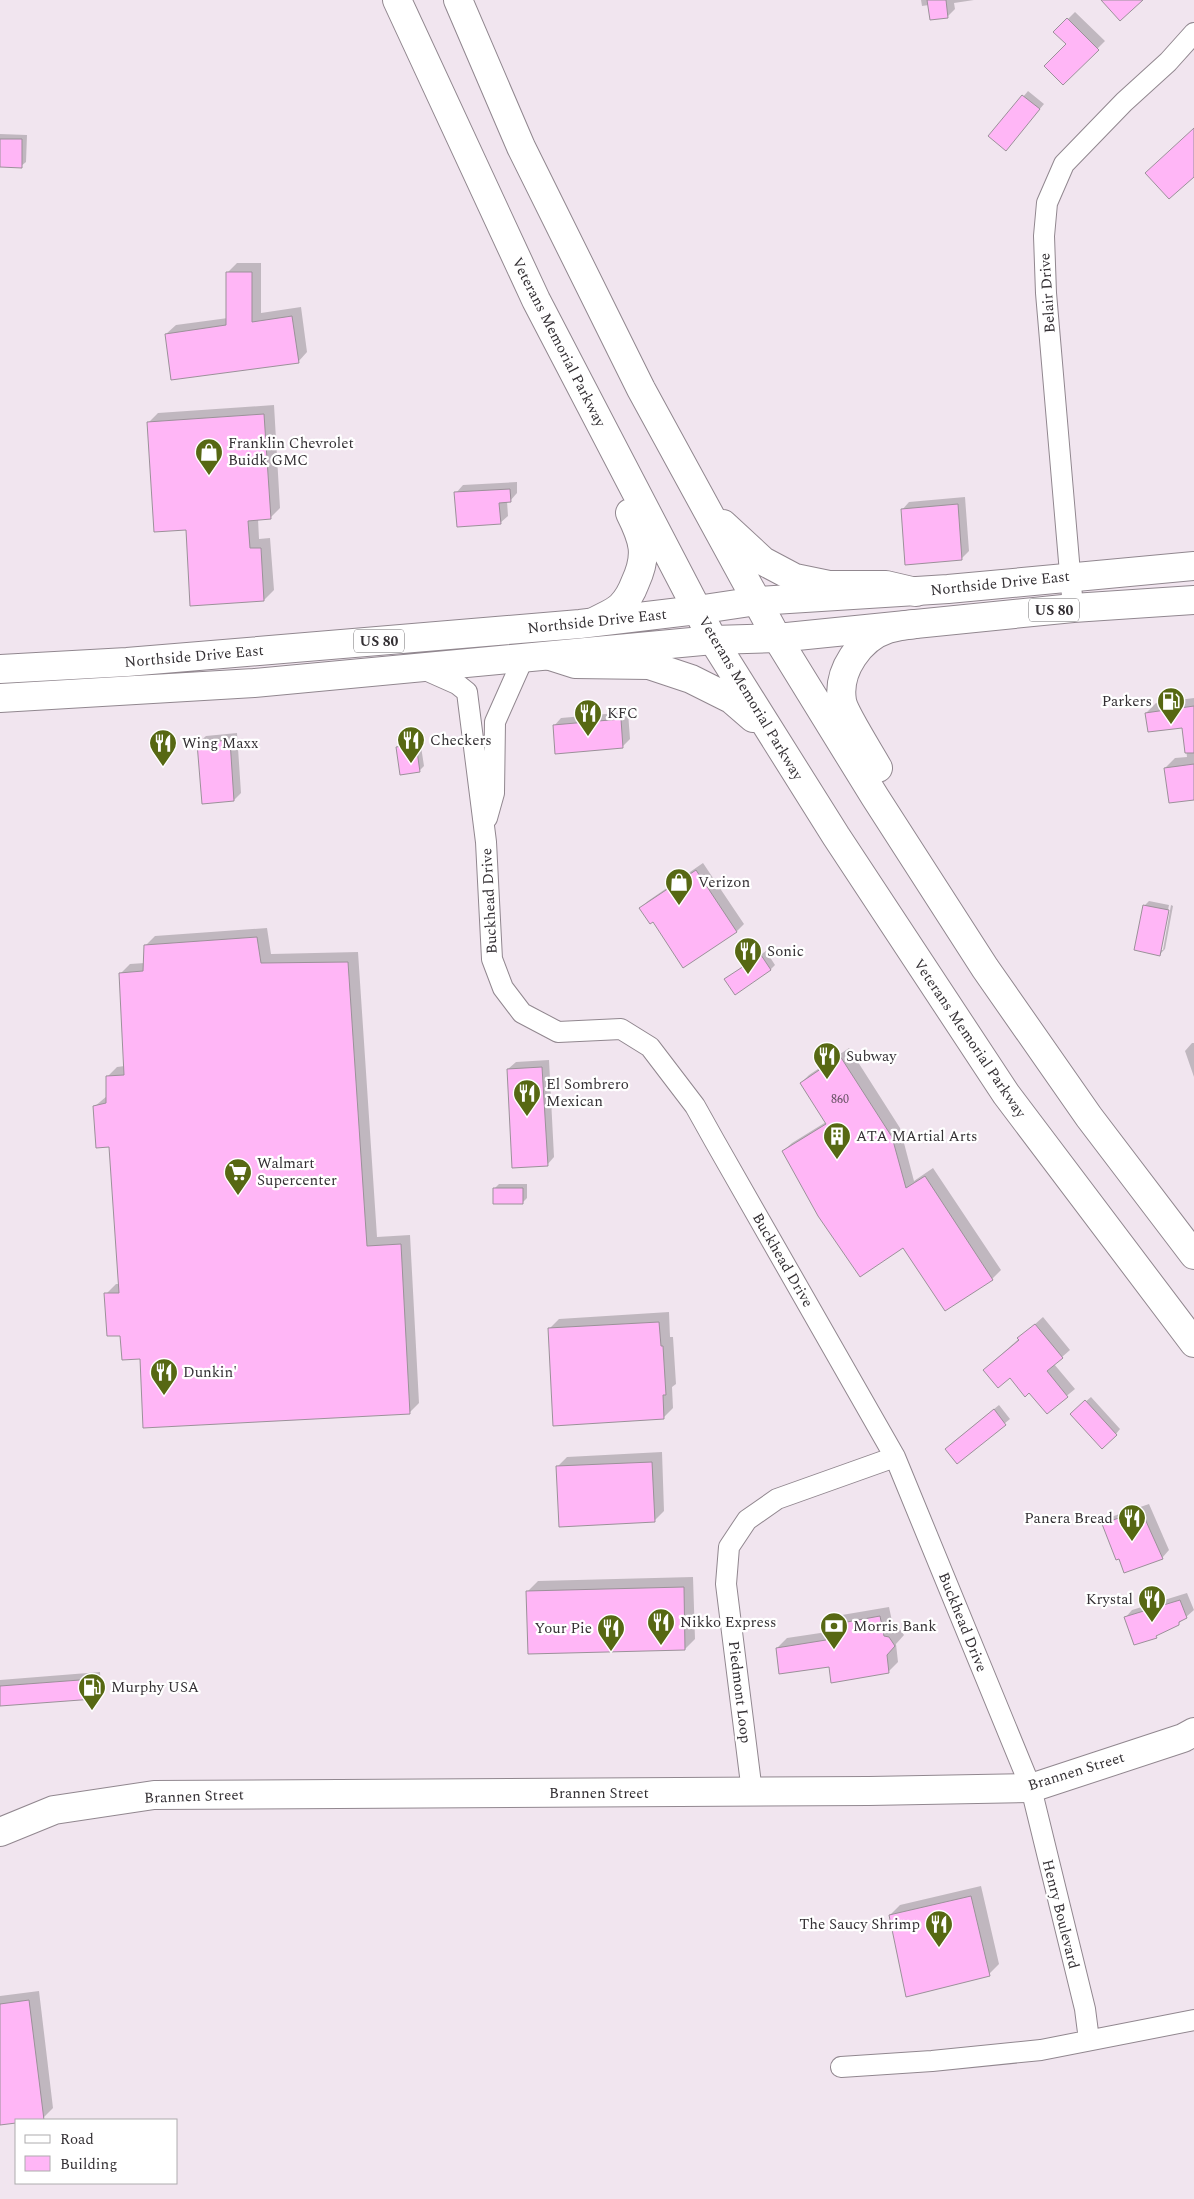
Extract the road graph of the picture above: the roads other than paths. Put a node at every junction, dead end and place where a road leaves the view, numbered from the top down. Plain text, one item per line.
1 (397, 0) edge
2 (458, 0) edge
3 (1194, 33) edge
4 (497, 217) junction
5 (704, 504) junction
6 (1194, 566) edge
7 (1070, 576) junction
8 (916, 592) junction
9 (1194, 600) edge
10 (757, 601) junction
11 (1134, 604) junction
12 (1073, 608) junction
13 (1194, 609) edge
14 (697, 610) junction
15 (594, 622) junction
16 (915, 624) junction
17 (777, 638) junction
18 (713, 640) junction
19 (550, 656) junction
20 (523, 659) junction
21 (420, 667) junction
22 (0, 669) edge
23 (0, 698) edge
24 (773, 737) junction
25 (485, 827) junction
26 (985, 968) junction
27 (1194, 1255) edge
28 (1194, 1343) edge
29 (895, 1457) junction
30 (1194, 1732) edge
31 (1031, 1788) junction
32 (752, 1792) junction
33 (0, 1832) edge
34 (1194, 2020) edge
35 (1089, 2040) junction
36 (841, 2067) dead end

1 - 4 main road, Veterans Memorial Parkway
2 - 5 main road
3 - 7 street, Belair Drive
4 - 14 main road, Veterans Memorial Parkway
4 - 15 main road
5 - 8 main road
5 - 10 main road
6 - 7 main road, Northside Drive East / US 80
7 - 8 main road, Northside Drive East / US 80
7 - 12 street, Belair Drive
8 - 10 main road, Northside Drive East / US 80
9 - 11 main road, Northside Drive East / US 80
10 - 14 main road, Northside Drive East / US 80
10 - 17 main road
11 - 12 main road, Northside Drive East / US 80
11 - 13 main road
12 - 16 main road, Northside Drive East / US 80
14 - 15 main road, Northside Drive East / US 80
14 - 18 main road, Veterans Memorial Parkway
15 - 22 main road, Northside Drive East / US 80
16 - 17 main road, Northside Drive East / US 80
16 - 26 main road
17 - 18 main road, Northside Drive East / US 80
17 - 26 main road
18 - 19 main road, Northside Drive East / US 80
18 - 24 main road, Veterans Memorial Parkway
19 - 20 main road, Northside Drive East / US 80
19 - 24 main road
20 - 21 main road, Northside Drive East / US 80
20 - 25 street, Buckhead Drive
21 - 23 main road, Northside Drive East / US 80
21 - 25 street, Buckhead Drive
24 - 28 main road, Veterans Memorial Parkway
25 - 29 street, Buckhead Drive
26 - 27 main road
29 - 31 street, Buckhead Drive
29 - 32 street, Piedmont Loop
30 - 31 main road, Brannen Street
31 - 32 main road, Brannen Street
31 - 35 street, Henry Boulevard
32 - 33 main road, Brannen Street
34 - 35 street
35 - 36 street

